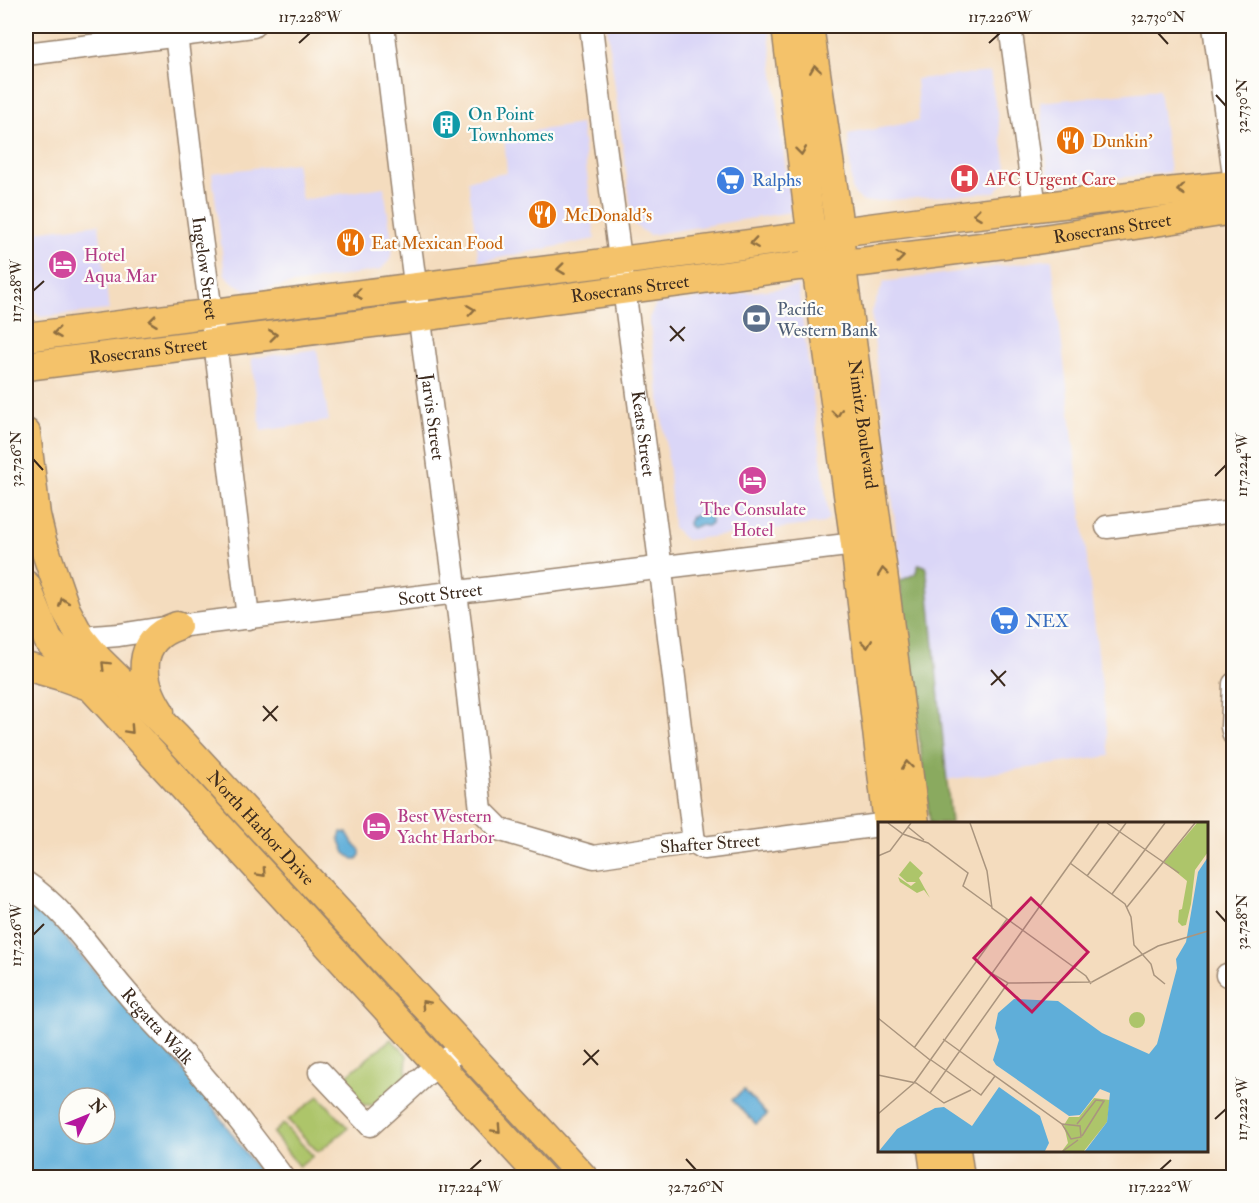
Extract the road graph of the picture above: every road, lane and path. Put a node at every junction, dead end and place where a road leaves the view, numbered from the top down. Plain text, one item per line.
1 (253, 26) edge
2 (383, 26) edge
3 (591, 26) edge
4 (786, 26) edge
5 (809, 26) edge
6 (1010, 26) edge
7 (1214, 26) edge
8 (175, 30) edge
9 (26, 54) edge
10 (1233, 175) edge
11 (1233, 185) edge
12 (1035, 207) junction
13 (1233, 210) edge
14 (826, 234) junction
15 (621, 261) junction
16 (829, 264) junction
17 (416, 287) junction
18 (624, 290) junction
19 (211, 313) junction
20 (420, 317) junction
21 (26, 337) edge
22 (215, 342) junction
23 (26, 366) edge
24 (26, 433) edge
25 (1233, 511) edge
26 (1107, 526) dead end
27 (855, 544) junction
28 (660, 568) junction
29 (26, 585) edge
30 (455, 593) junction
31 (248, 618) junction
32 (177, 626) junction
33 (81, 638) junction
34 (37, 641) edge
35 (26, 666) edge
36 (1233, 684) edge
37 (90, 687) junction
38 (1233, 735) edge
39 (176, 736) junction
40 (481, 810) joint
41 (901, 822) edge
42 (901, 822) edge
43 (878, 825) edge
44 (694, 842) junction
45 (26, 883) edge
46 (464, 1047) junction
47 (439, 1065) junction
48 (320, 1072) dead end
49 (932, 1152) edge
50 (956, 1152) edge
51 (283, 1178) edge
52 (542, 1178) edge
53 (584, 1178) edge
54 (936, 1178) edge
55 (960, 1178) edge

1 - 8 street
2 - 17 street, Jarvis Street
3 - 15 street, Keats Street
4 -> 14 main road, Nimitz Boulevard
14 -> 5 main road, Nimitz Boulevard
6 - 12 street
7 - 10 street
8 - 9 street
8 - 19 street, Ingelow Street
11 -> 12 main road, Rosecrans Street
12 -> 14 main road, Rosecrans Street
16 -> 13 main road, Rosecrans Street
14 -> 15 main road, Rosecrans Street
14 - 16 main road, Nimitz Boulevard
15 -> 17 main road, Rosecrans Street
15 - 18 street, Keats Street
16 - 18 main road, Rosecrans Street
16 -> 27 main road, Nimitz Boulevard
41 -> 16 main road, Nimitz Boulevard
17 -> 19 main road, Rosecrans Street
17 - 20 street, Jarvis Street
20 -> 18 main road, Rosecrans Street
18 - 28 street, Keats Street
19 -> 21 main road, Rosecrans Street
19 - 22 street, Ingelow Street
22 -> 20 main road, Rosecrans Street
20 - 30 street, Jarvis Street
22 - 23 main road, Rosecrans Street
22 - 31 street, Ingelow Street
33 -> 24 main road, North Harbor Drive
25 - 26 street
27 - 28 street, Scott Street
27 -> 42 main road, Nimitz Boulevard
28 - 30 street, Scott Street
28 - 44 street, Keats Street
29 - 34 main road, North Harbor Drive
30 - 31 street, Scott Street
30 - 40 street, Jarvis Street
31 - 32 street, Scott Street
32 - 33 street, Scott Street
32 - 39 main road
33 - 34 main road, Scott Street
39 -> 33 main road, North Harbor Drive
34 - 37 main road, North Harbor Drive
35 - 37 main road
36 - 38 street
37 -> 47 main road, North Harbor Drive
46 -> 39 main road, North Harbor Drive
40 - 44 street, Shafter Street
43 - 44 street, Shafter Street
45 - 51 street, Regatta Walk
46 - 47 street
46 - 53 main road, North Harbor Drive
47 - 48 street
47 -> 52 main road, North Harbor Drive
49 - 54 main road
50 - 55 main road

